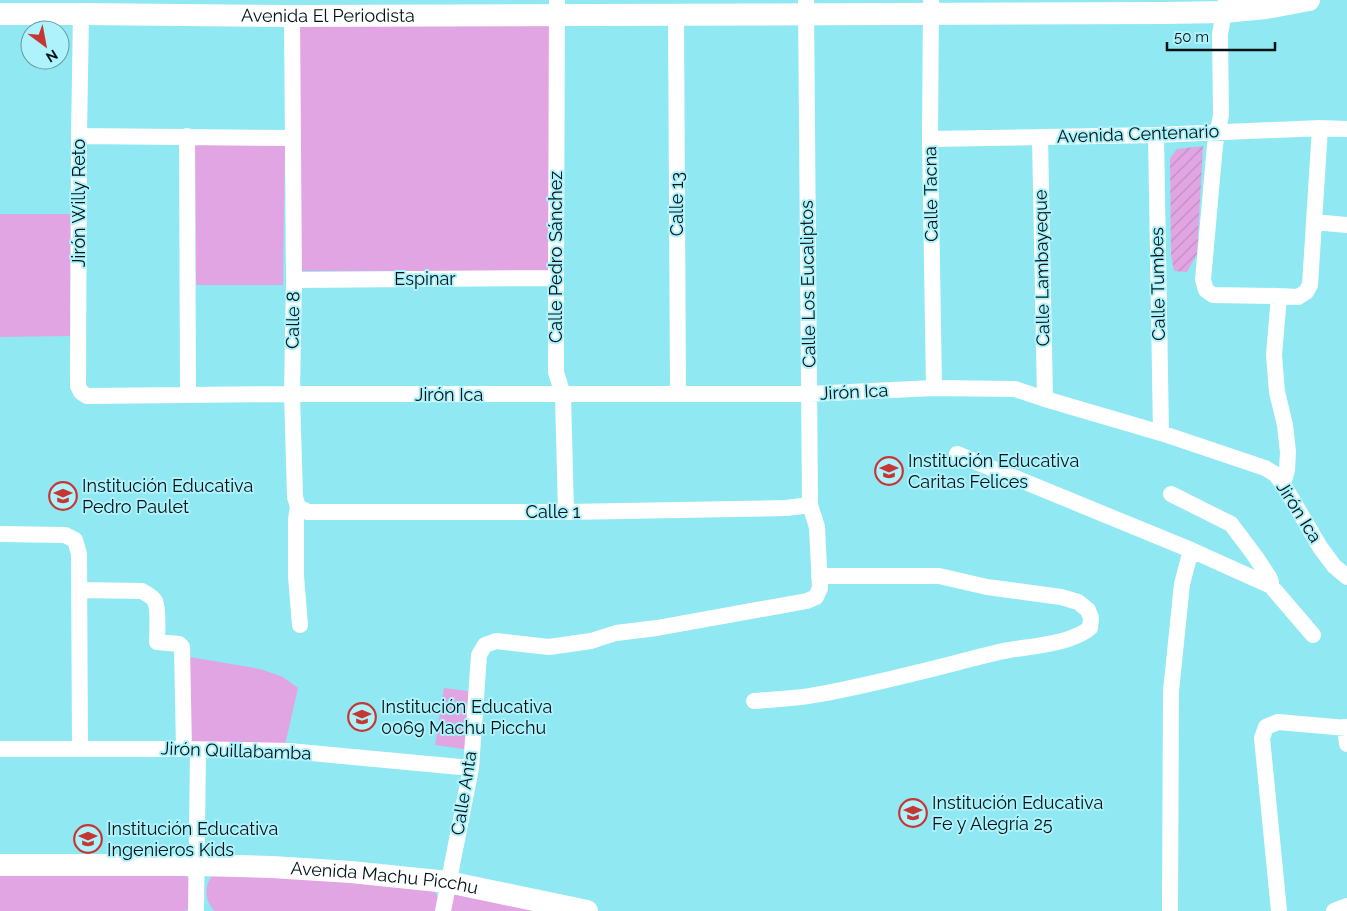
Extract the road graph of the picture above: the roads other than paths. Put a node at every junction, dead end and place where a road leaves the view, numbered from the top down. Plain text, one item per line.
1 (1309, 0) edge
2 (1225, 6) edge
3 (557, 7) edge
4 (805, 7) edge
5 (930, 7) edge
6 (0, 14) edge
7 (81, 14) junction
8 (676, 14) junction
9 (292, 16) junction
10 (1320, 128) junction
11 (1347, 129) edge
12 (1218, 132) junction
13 (1156, 135) junction
14 (79, 136) junction
15 (187, 136) junction
16 (1040, 137) junction
17 (292, 138) junction
18 (930, 139) junction
19 (1314, 222) junction
20 (1347, 225) edge
21 (556, 278) junction
22 (294, 280) junction
23 (1279, 296) junction
24 (934, 388) junction
25 (81, 392) joint
26 (292, 394) junction
27 (678, 394) junction
28 (809, 394) junction
29 (188, 395) junction
30 (563, 395) junction
31 (1045, 399) junction
32 (1160, 433) junction
33 (958, 454) dead end
34 (1283, 484) junction
35 (1171, 494) dead end
36 (810, 505) junction
37 (298, 507) junction
38 (566, 512) junction
39 (0, 534) edge
40 (1191, 550) junction
41 (819, 576) junction
42 (1347, 577) edge
43 (1271, 586) junction
44 (79, 590) junction
45 (300, 625) dead end
46 (1313, 635) dead end
47 (484, 645) joint
48 (754, 701) dead end
49 (1346, 728) edge
50 (1347, 744) edge
51 (0, 749) edge
52 (80, 749) junction
53 (191, 750) junction
54 (471, 768) junction
55 (0, 865) edge
56 (197, 865) junction
57 (448, 882) junction
58 (1347, 906) edge
59 (196, 911) edge
60 (443, 911) edge
61 (587, 911) edge
62 (1170, 911) edge
63 (1279, 911) edge
64 (1334, 911) edge

1 - 2 street, Avenida El Periodista
2 - 5 street, Avenida El Periodista
2 - 12 street
3 - 8 street, Avenida El Periodista
3 - 9 street, Avenida El Periodista
3 - 21 street, Calle Pedro Sánchez
4 - 5 street, Avenida El Periodista
4 - 8 street, Avenida El Periodista
4 - 28 street, Calle Los Eucaliptos
5 - 18 street, Calle Tacna
6 - 7 street, Avenida El Periodista
7 - 9 street, Avenida El Periodista
7 - 14 street, Jirón Willy Reto
8 - 27 street, Calle 13
9 - 17 street, Calle 8
10 - 11 street, Avenida Centenario
10 - 12 street, Avenida Centenario
10 - 19 street
12 - 13 street, Avenida Centenario
12 - 23 street
13 - 16 street, Avenida Centenario
13 - 32 street, Calle Tumbes
14 - 15 street
14 - 25 street, Jirón Willy Reto
15 - 17 street
15 - 29 street
16 - 18 street, Avenida Centenario
16 - 31 street, Calle Lambayeque
17 - 22 street, Calle 8
18 - 24 street, Calle Tacna
19 - 20 street
19 - 23 street
21 - 22 street, Espinar
21 - 30 street, Calle Pedro Sánchez
22 - 26 street, Calle 8
23 - 34 street
24 - 28 street, Jirón Ica
24 - 31 street, Jirón Ica
25 - 29 street, Jirón Ica
26 - 29 street, Jirón Ica
26 - 30 street, Jirón Ica
26 - 37 street, Calle 8
27 - 28 street, Jirón Ica
27 - 30 street, Jirón Ica
28 - 36 street, Calle Los Eucaliptos
30 - 38 street, Calle Pedro Sánchez
31 - 32 street, Jirón Ica
32 - 34 street, Jirón Ica
33 - 40 street
34 - 42 street, Jirón Ica
35 - 43 street
36 - 38 street, Calle 1
36 - 41 street, Calle Los Eucaliptos
37 - 38 street, Calle 1
37 - 45 street, Calle 8
39 - 44 street
40 - 43 street
40 - 62 street
41 - 47 street, Calle Los Eucaliptos
41 - 48 street
43 - 46 street
44 - 52 street
44 - 53 street
47 - 54 street, Calle Anta
49 - 50 street
49 - 63 street
51 - 52 street, Jirón Quillabamba
52 - 53 street, Jirón Quillabamba
53 - 54 street, Jirón Quillabamba
53 - 56 street
54 - 57 street, Calle Anta
55 - 56 street, Avenida Machu Picchu
56 - 57 street, Avenida Machu Picchu
56 - 59 street
57 - 60 street, Calle Anta
57 - 61 street, Avenida Machu Picchu
58 - 64 street

